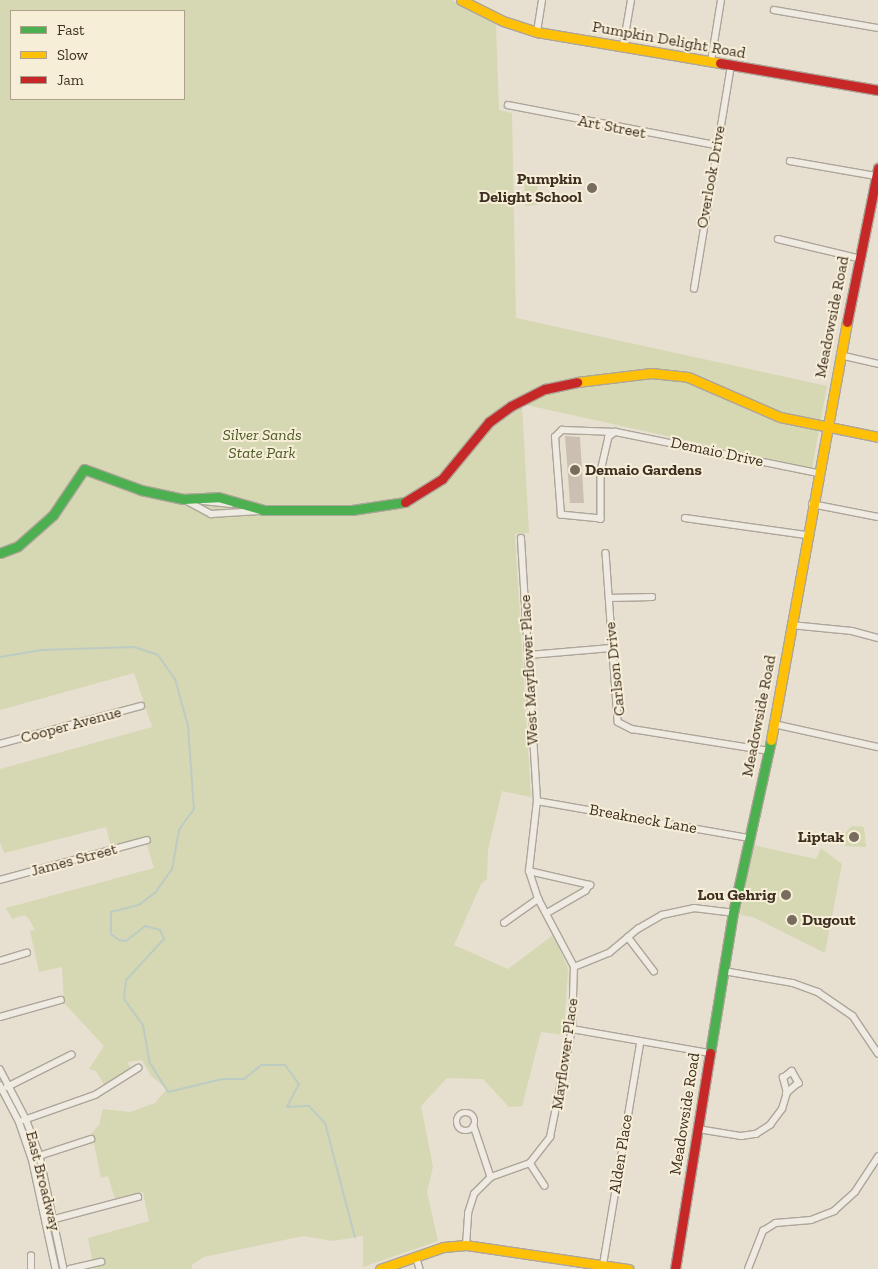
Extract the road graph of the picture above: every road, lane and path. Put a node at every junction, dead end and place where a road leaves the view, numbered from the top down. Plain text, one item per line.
1 (461, 0) edge
2 (542, 0) edge
3 (631, 0) edge
4 (721, 0) edge
5 (774, 10) dead end
6 (878, 28) edge
7 (537, 32) junction
8 (623, 47) junction
9 (711, 62) junction
10 (731, 66) junction
11 (878, 90) edge
12 (508, 106) dead end
13 (716, 145) junction
14 (790, 161) dead end
15 (877, 172) edge
16 (778, 239) dead end
17 (858, 258) junction
18 (694, 289) dead end
19 (840, 355) junction
20 (878, 364) edge
21 (826, 428) junction
22 (616, 432) junction
23 (878, 437) edge
24 (818, 473) junction
25 (183, 499) junction
26 (812, 504) junction
27 (264, 510) junction
28 (685, 518) dead end
29 (878, 518) edge
30 (806, 534) junction
31 (521, 538) dead end
32 (606, 553) dead end
33 (0, 554) edge
34 (652, 597) dead end
35 (609, 598) junction
36 (791, 625) junction
37 (878, 638) edge
38 (611, 648) junction
39 (529, 655) junction
40 (141, 706) dead end
41 (774, 724) junction
42 (0, 744) edge
43 (878, 748) edge
44 (769, 751) junction
45 (537, 801) junction
46 (748, 838) junction
47 (148, 840) dead end
48 (529, 871) junction
49 (0, 880) edge
50 (538, 899) junction
51 (734, 912) junction
52 (548, 913) junction
53 (504, 923) dead end
54 (628, 937) junction
55 (27, 953) dead end
56 (0, 961) edge
57 (574, 967) junction
58 (654, 971) dead end
59 (724, 971) junction
60 (61, 1000) dead end
61 (0, 1017) edge
62 (572, 1030) junction
63 (640, 1043) junction
64 (710, 1053) junction
65 (878, 1053) edge
66 (71, 1055) dead end
67 (138, 1068) dead end
68 (0, 1069) edge
69 (9, 1086) junction
70 (1, 1087) edge
71 (787, 1093) dead end
72 (26, 1119) junction
73 (19, 1122) junction
74 (474, 1126) dead end
75 (698, 1130) junction
76 (91, 1139) dead end
77 (40, 1156) junction
78 (878, 1157) edge
79 (32, 1158) junction
80 (530, 1163) junction
81 (491, 1177) junction
82 (545, 1186) dead end
83 (138, 1197) dead end
84 (54, 1220) junction
85 (47, 1222) junction
86 (466, 1245) junction
87 (31, 1256) dead end
88 (416, 1256) junction
89 (101, 1262) dead end
90 (602, 1265) junction
91 (31, 1269) edge
92 (56, 1269) edge
93 (64, 1269) edge
94 (70, 1269) edge
95 (380, 1269) edge
96 (420, 1269) edge
97 (628, 1269) edge
98 (675, 1269) edge
99 (748, 1269) edge

1 - 7 street, Pumpkin Delight Road
2 - 7 street
3 - 8 street
4 - 9 street
5 - 6 street
7 - 8 street, Pumpkin Delight Road
8 - 9 street, Pumpkin Delight Road
9 - 10 street, Pumpkin Delight Road
10 - 11 street, Pumpkin Delight Road
10 - 13 street, Overlook Drive
12 - 13 street, Art Street
13 - 18 street, Overlook Drive
14 - 15 street
15 - 17 street, Meadowside Road
16 - 17 street
17 - 19 street, Meadowside Road
19 - 20 street
19 - 21 street, Meadowside Road
21 - 23 street
21 - 24 street, Meadowside Road
21 - 27 street
22 - 22 street, Demaio Drive
22 - 24 street, Demaio Drive
24 - 26 street, Meadowside Road
25 - 27 street
25 - 27 street
25 - 33 street
26 - 29 street
26 - 30 street, Meadowside Road
28 - 30 street
30 - 36 street, Meadowside Road
31 - 39 street, West Mayflower Place
32 - 35 street, Carlson Drive
34 - 35 street
35 - 38 street, Carlson Drive
36 - 37 street
36 - 41 street, Meadowside Road
38 - 39 street
38 - 44 street, Carlson Drive
39 - 45 street, West Mayflower Place
40 - 42 street, Cooper Avenue
41 - 43 street
41 - 44 street, Meadowside Road
44 - 46 street, Meadowside Road
45 - 46 street, Breakneck Lane
45 - 48 street, Mayflower Place
46 - 51 street, Meadowside Road
47 - 49 street, James Street
48 - 50 street, Mayflower Place
48 - 52 street
50 - 52 street, Mayflower Place
50 - 53 street
51 - 54 street
51 - 59 street, Meadowside Road
52 - 57 street, Mayflower Place
54 - 57 street
54 - 58 street
55 - 56 street
57 - 62 street, Mayflower Place
59 - 64 street, Meadowside Road
59 - 65 street
60 - 61 street
62 - 63 street
62 - 80 street, Mayflower Place
63 - 64 street
63 - 90 street, Alden Place
64 - 75 street, Meadowside Road
66 - 69 street
67 - 72 street
68 - 69 street, East Broadway
69 - 70 street
69 - 72 street, East Broadway
70 - 73 street, East Broadway
71 - 75 street
72 - 73 street
72 - 77 street, East Broadway
73 - 79 street, East Broadway
74 - 81 street
75 - 98 street, Meadowside Road
76 - 77 street
77 - 79 street
77 - 84 street, East Broadway
78 - 99 street
79 - 85 street, East Broadway
80 - 81 street
80 - 82 street
81 - 86 street
83 - 84 street
84 - 85 street
84 - 93 street, East Broadway
85 - 92 street, East Broadway
86 - 88 street
86 - 90 street
87 - 91 street
88 - 95 street
88 - 96 street
89 - 94 street
90 - 97 street

